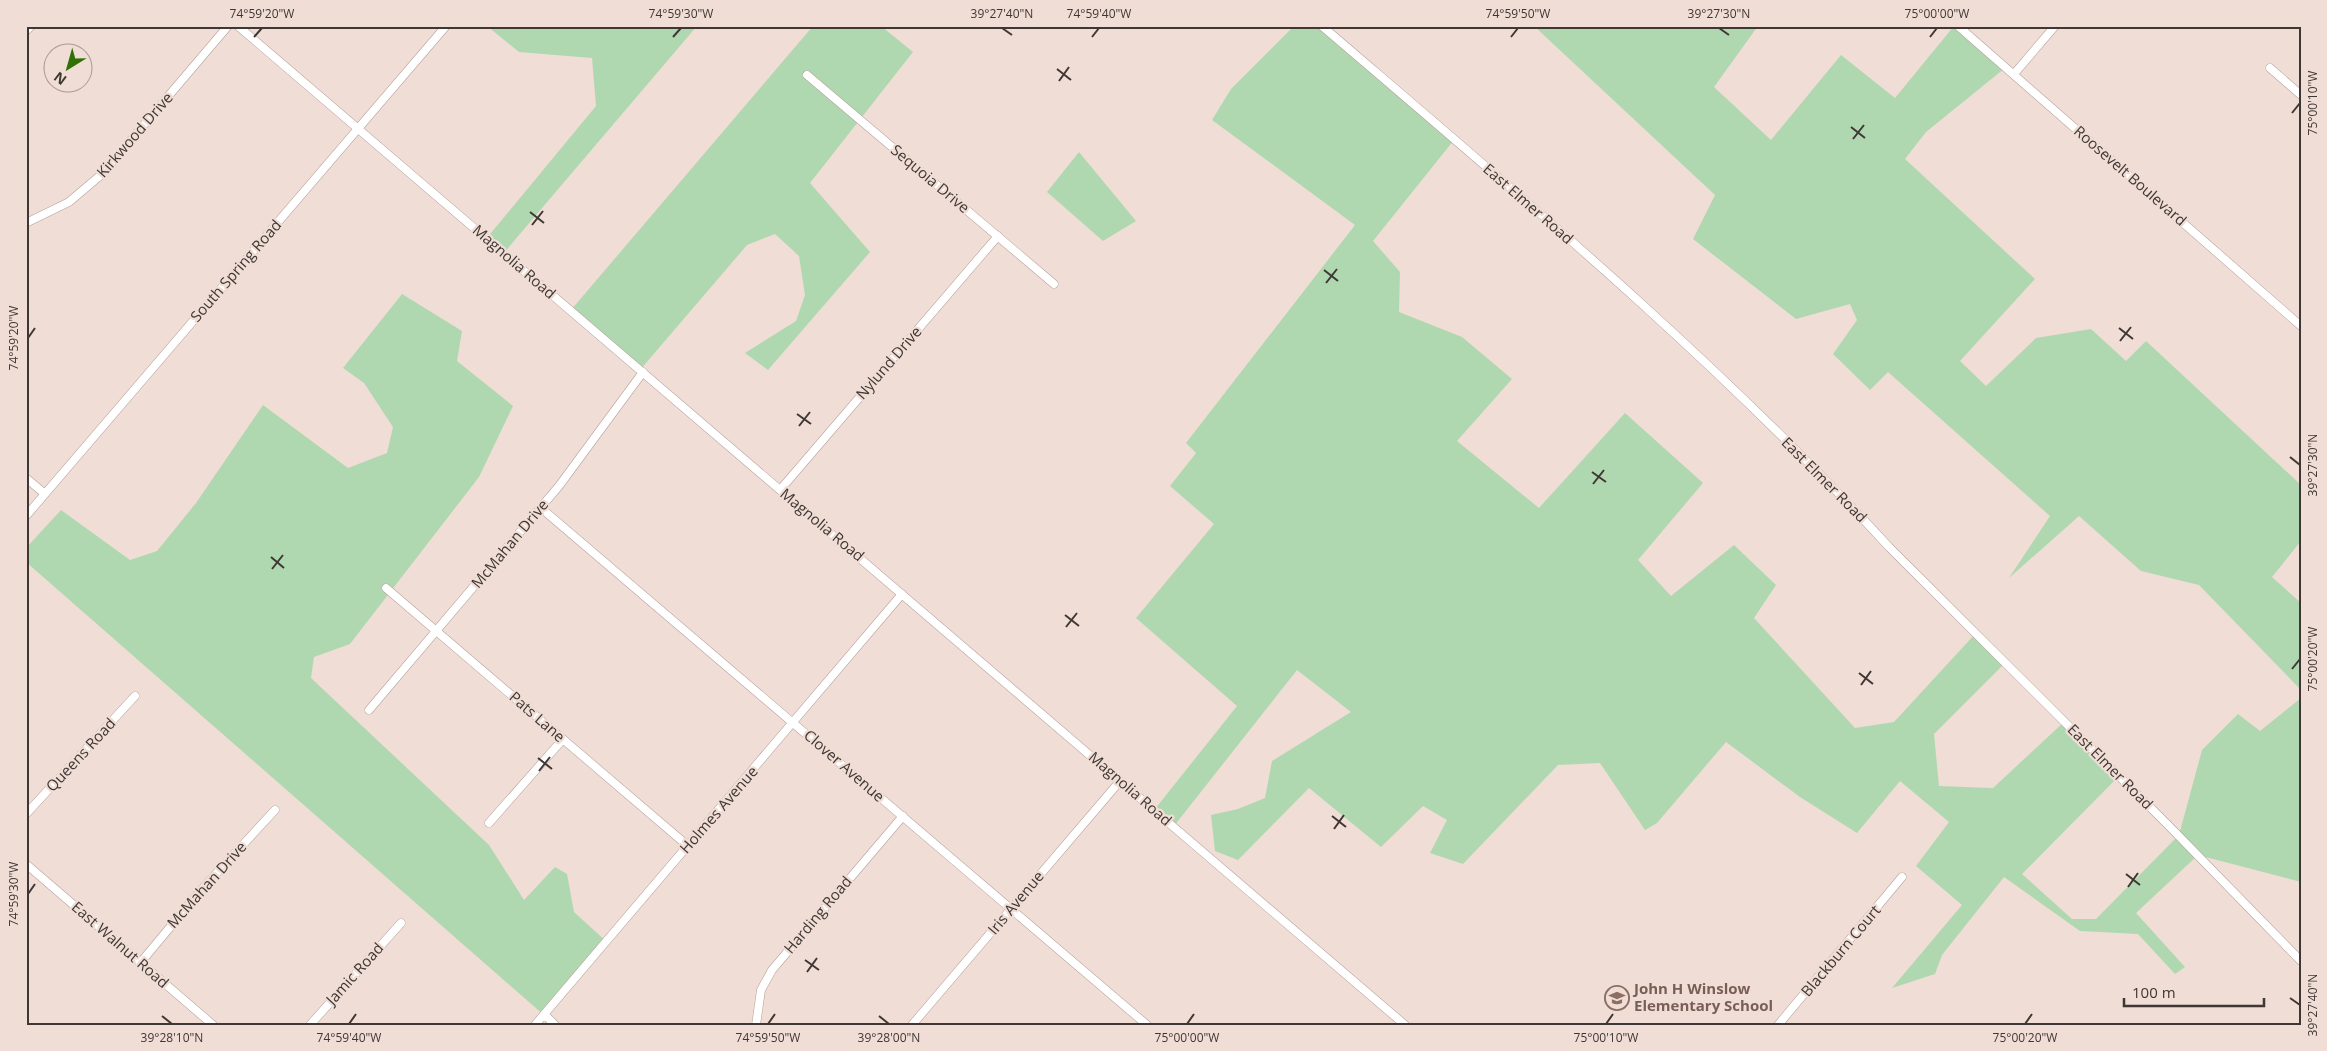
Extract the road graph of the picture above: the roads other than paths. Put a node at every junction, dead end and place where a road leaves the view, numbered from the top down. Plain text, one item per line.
1 (31, 26) edge
2 (228, 26) edge
3 (238, 26) edge
4 (446, 26) edge
5 (1322, 26) edge
6 (1958, 26) edge
7 (2055, 26) edge
8 (26, 31) edge
9 (2270, 68) dead end
10 (2014, 74) junction
11 (807, 75) dead end
12 (2301, 95) edge
13 (358, 129) junction
14 (26, 223) edge
15 (998, 236) junction
16 (1054, 284) dead end
17 (2301, 326) edge
18 (643, 372) junction
19 (26, 478) edge
20 (780, 490) junction
21 (45, 494) junction
22 (541, 508) junction
23 (26, 516) edge
24 (386, 588) dead end
25 (902, 594) junction
26 (437, 631) junction
27 (136, 696) dead end
28 (369, 710) dead end
29 (793, 722) junction
30 (562, 739) junction
31 (1120, 781) junction
32 (276, 810) dead end
33 (26, 814) edge
34 (903, 816) junction
35 (489, 823) dead end
36 (688, 846) junction
37 (26, 864) edge
38 (1902, 877) dead end
39 (1011, 909) junction
40 (401, 923) dead end
41 (2301, 961) edge
42 (140, 962) junction
43 (544, 1014) junction
44 (214, 1025) edge
45 (310, 1025) edge
46 (535, 1025) edge
47 (556, 1025) edge
48 (756, 1025) edge
49 (912, 1025) edge
50 (1147, 1025) edge
51 (1406, 1025) edge
52 (1778, 1025) edge

1 - 8 street
2 - 14 street, Kirkwood Drive
3 - 13 street, Magnolia Road
4 - 13 street, South Spring Road
5 - 41 street, East Elmer Road
6 - 10 street, Roosevelt Boulevard
7 - 10 street
9 - 12 street
10 - 17 street, Roosevelt Boulevard
11 - 15 street, Sequoia Drive
13 - 18 street, Magnolia Road
13 - 21 street, South Spring Road
15 - 16 street, Sequoia Drive
15 - 20 street, Nylund Drive
18 - 20 street, Magnolia Road
18 - 22 street, McMahan Drive
19 - 21 street
20 - 25 street, Magnolia Road
21 - 23 street, South Spring Road
22 - 26 street, McMahan Drive
22 - 29 street, Clover Avenue
24 - 26 street, Pats Lane
25 - 29 street, Holmes Avenue
25 - 31 street, Magnolia Road
26 - 28 street, McMahan Drive
26 - 30 street, Pats Lane
27 - 33 street, Queens Road
29 - 34 street, Clover Avenue
29 - 36 street, Holmes Avenue
30 - 35 street
30 - 36 street, Pats Lane
31 - 39 street, Iris Avenue
31 - 51 street, Magnolia Road
32 - 42 street, McMahan Drive
34 - 39 street, Clover Avenue
34 - 48 street, Harding Road
36 - 43 street, Holmes Avenue
37 - 42 street, East Walnut Road
38 - 52 street, Blackburn Court
39 - 49 street, Iris Avenue
39 - 50 street, Clover Avenue
40 - 45 street, Jamic Road
42 - 44 street, East Walnut Road
43 - 46 street, Holmes Avenue
43 - 47 street

